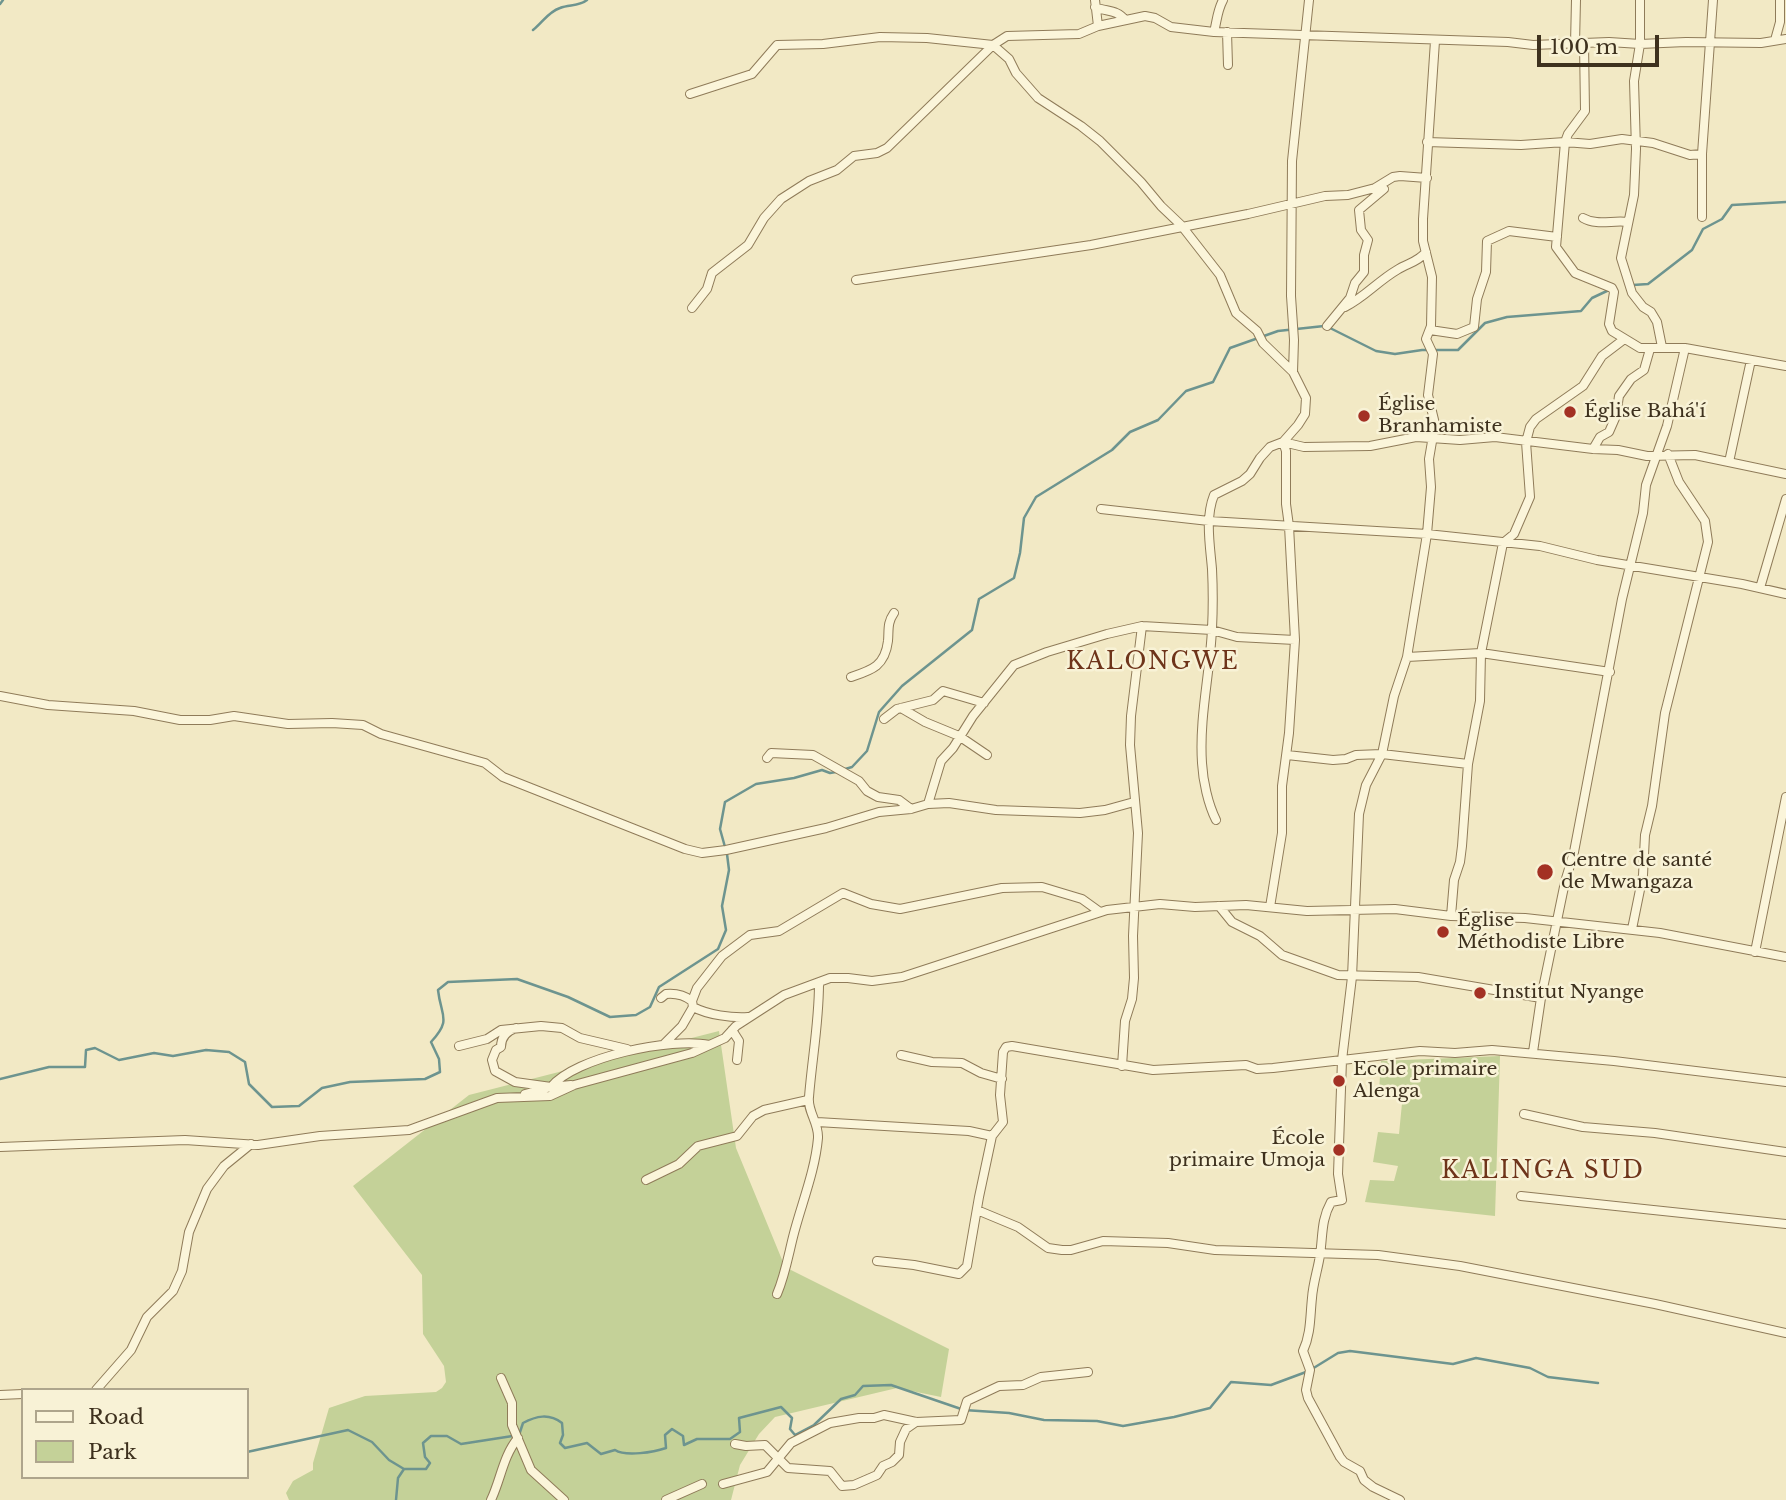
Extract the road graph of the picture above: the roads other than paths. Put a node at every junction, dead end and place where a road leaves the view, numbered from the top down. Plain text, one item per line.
1 (1223, 0) edge
2 (1309, 0) edge
3 (1576, 0) edge
4 (1640, 0) edge
5 (1713, 0) edge
6 (1780, 0) edge
7 (1095, 3) edge
8 (1125, 20) junction
9 (1098, 26) junction
10 (1214, 32) junction
11 (1227, 32) junction
12 (1305, 36) junction
13 (1786, 38) edge
14 (1775, 40) junction
15 (1435, 41) junction
16 (1710, 43) junction
17 (1580, 44) junction
18 (1640, 44) junction
19 (993, 46) junction
20 (1228, 65) dead end
21 (690, 93) dead end
22 (1636, 140) junction
23 (1427, 142) junction
24 (1566, 142) junction
25 (1702, 155) junction
26 (1400, 176) junction
27 (1427, 178) junction
28 (1292, 202) junction
29 (1702, 217) dead end
30 (1583, 218) dead end
31 (1628, 222) junction
32 (1181, 225) junction
33 (1557, 237) junction
34 (1426, 252) junction
35 (856, 280) dead end
36 (692, 308) dead end
37 (1340, 309) junction
38 (1327, 326) dead end
39 (1430, 330) junction
40 (1623, 340) junction
41 (1662, 347) junction
42 (1685, 348) junction
43 (1650, 349) junction
44 (1751, 360) junction
45 (1786, 366) edge
46 (1293, 372) junction
47 (1432, 437) junction
48 (1283, 442) junction
49 (1526, 442) junction
50 (1592, 449) junction
51 (1658, 454) junction
52 (1668, 454) junction
53 (1729, 461) junction
54 (1786, 474) edge
55 (1786, 499) edge
56 (1101, 509) dead end
57 (1209, 521) junction
58 (1289, 526) junction
59 (1427, 534) junction
60 (1503, 543) junction
61 (1631, 566) junction
62 (1701, 577) junction
63 (1760, 588) junction
64 (1786, 594) edge
65 (894, 613) dead end
66 (1142, 626) junction
67 (1212, 630) junction
68 (1295, 640) junction
69 (1481, 653) junction
70 (1407, 656) junction
71 (1610, 672) junction
72 (851, 677) dead end
73 (0, 696) edge
74 (984, 702) junction
75 (901, 709) junction
76 (884, 719) dead end
77 (959, 736) junction
78 (1382, 754) junction
79 (987, 755) dead end
80 (1287, 755) junction
81 (767, 758) dead end
82 (1468, 764) junction
83 (1786, 797) edge
84 (1134, 802) junction
85 (928, 804) junction
86 (912, 809) junction
87 (1216, 820) dead end
88 (1134, 905) junction
89 (1220, 906) junction
90 (1270, 907) junction
91 (1356, 909) junction
92 (1100, 912) junction
93 (1451, 916) junction
94 (1558, 920) junction
95 (1632, 929) junction
96 (1755, 952) junction
97 (1786, 957) edge
98 (1352, 977) junction
99 (819, 984) junction
100 (1541, 998) junction
101 (661, 999) dead end
102 (693, 1004) junction
103 (750, 1017) junction
104 (516, 1028) junction
105 (732, 1030) junction
106 (709, 1045) junction
107 (459, 1046) dead end
108 (661, 1046) junction
109 (633, 1051) junction
110 (1533, 1052) junction
111 (901, 1055) dead end
112 (737, 1060) dead end
113 (1342, 1060) junction
114 (1122, 1066) junction
115 (1002, 1079) junction
116 (1786, 1082) edge
117 (574, 1085) junction
118 (551, 1087) junction
119 (512, 1096) junction
120 (808, 1100) junction
121 (1524, 1114) dead end
122 (817, 1122) junction
123 (992, 1136) junction
124 (251, 1144) junction
125 (0, 1147) edge
126 (1786, 1152) edge
127 (646, 1180) dead end
128 (1521, 1196) dead end
129 (978, 1210) junction
130 (1786, 1224) edge
131 (1320, 1254) junction
132 (877, 1261) dead end
133 (777, 1294) dead end
134 (1786, 1333) edge
135 (1088, 1372) dead end
136 (501, 1378) dead end
137 (98, 1388) edge
138 (21, 1394) edge
139 (0, 1395) edge
140 (916, 1422) junction
141 (518, 1438) junction
142 (734, 1444) dead end
143 (778, 1459) junction
144 (702, 1484) dead end
145 (723, 1484) dead end
146 (491, 1500) edge
147 (564, 1500) edge
148 (666, 1500) edge
149 (1400, 1500) edge

1 - 10 street
2 - 12 street
3 - 17 street
4 - 18 street
5 - 16 street
6 - 14 street
7 - 8 street
7 - 9 street
8 - 9 street
8 - 10 street
9 - 19 street
10 - 11 street
11 - 12 street
11 - 20 street
12 - 15 street
12 - 28 street
13 - 14 street
14 - 16 street
15 - 17 street
15 - 23 street
16 - 18 street
16 - 25 street
17 - 18 street
17 - 24 street
18 - 22 street
19 - 21 street
19 - 32 street
19 - 36 street
22 - 24 street
22 - 25 street
22 - 31 street
23 - 24 street
23 - 27 street
24 - 33 street
25 - 29 street
26 - 27 street
26 - 28 street
26 - 37 street
27 - 34 street
28 - 32 street
28 - 46 street
30 - 31 street
31 - 41 street
32 - 35 street
32 - 46 street
33 - 39 street
33 - 40 street
34 - 37 street
34 - 39 street
37 - 38 street
39 - 47 street
40 - 43 street
40 - 49 street
41 - 42 street
41 - 43 street
42 - 44 street
42 - 51 street
43 - 50 street
44 - 45 street
44 - 53 street
46 - 48 street
47 - 48 street
47 - 49 street
47 - 59 street
48 - 57 street
48 - 58 street
49 - 50 street
49 - 60 street
50 - 51 street
51 - 52 street
51 - 61 street
52 - 53 street
52 - 62 street
53 - 54 street
55 - 63 street
56 - 57 street
57 - 58 street
57 - 67 street
58 - 59 street
58 - 68 street
59 - 60 street
59 - 70 street
60 - 61 street
60 - 69 street
61 - 62 street
61 - 71 street
62 - 63 street
62 - 95 street
63 - 64 street
65 - 72 street
66 - 67 street
66 - 74 street
66 - 84 street
67 - 68 street
67 - 87 street
68 - 80 street
69 - 70 street
69 - 71 street
69 - 82 street
70 - 78 street
71 - 94 street
73 - 86 street
74 - 75 street
74 - 77 street
75 - 76 street
75 - 77 street
77 - 79 street
77 - 85 street
78 - 80 street
78 - 82 street
78 - 91 street
80 - 90 street
81 - 86 street
82 - 93 street
83 - 96 street
84 - 85 street
84 - 88 street
85 - 86 street
88 - 89 street
88 - 92 street
88 - 114 street
89 - 90 street
89 - 98 street
90 - 91 street
91 - 93 street
91 - 98 street
92 - 99 street
92 - 102 street
93 - 94 street
94 - 95 street
94 - 100 street
95 - 96 street
96 - 97 street
98 - 100 street
98 - 113 street
99 - 103 street
99 - 120 street
100 - 110 street
101 - 102 street
102 - 103 street
102 - 108 street
103 - 105 street
104 - 107 street
104 - 109 street
104 - 118 street
105 - 106 street
105 - 112 street
106 - 108 street
106 - 117 street
108 - 109 street
109 - 118 street
110 - 113 street
110 - 116 street
111 - 115 street
113 - 114 street
113 - 131 street
114 - 115 street
115 - 123 street
117 - 118 street
117 - 119 street
118 - 119 street
119 - 124 street
120 - 122 street
120 - 127 street
121 - 126 street
122 - 123 street
122 - 133 street
123 - 129 street
124 - 125 street
124 - 137 street
128 - 130 street
129 - 131 street
129 - 132 street
131 - 134 street
131 - 149 street
135 - 140 street
136 - 141 street
138 - 139 street
140 - 143 street
140 - 143 street
141 - 146 street
141 - 147 street
142 - 143 street
143 - 145 street
144 - 148 street

